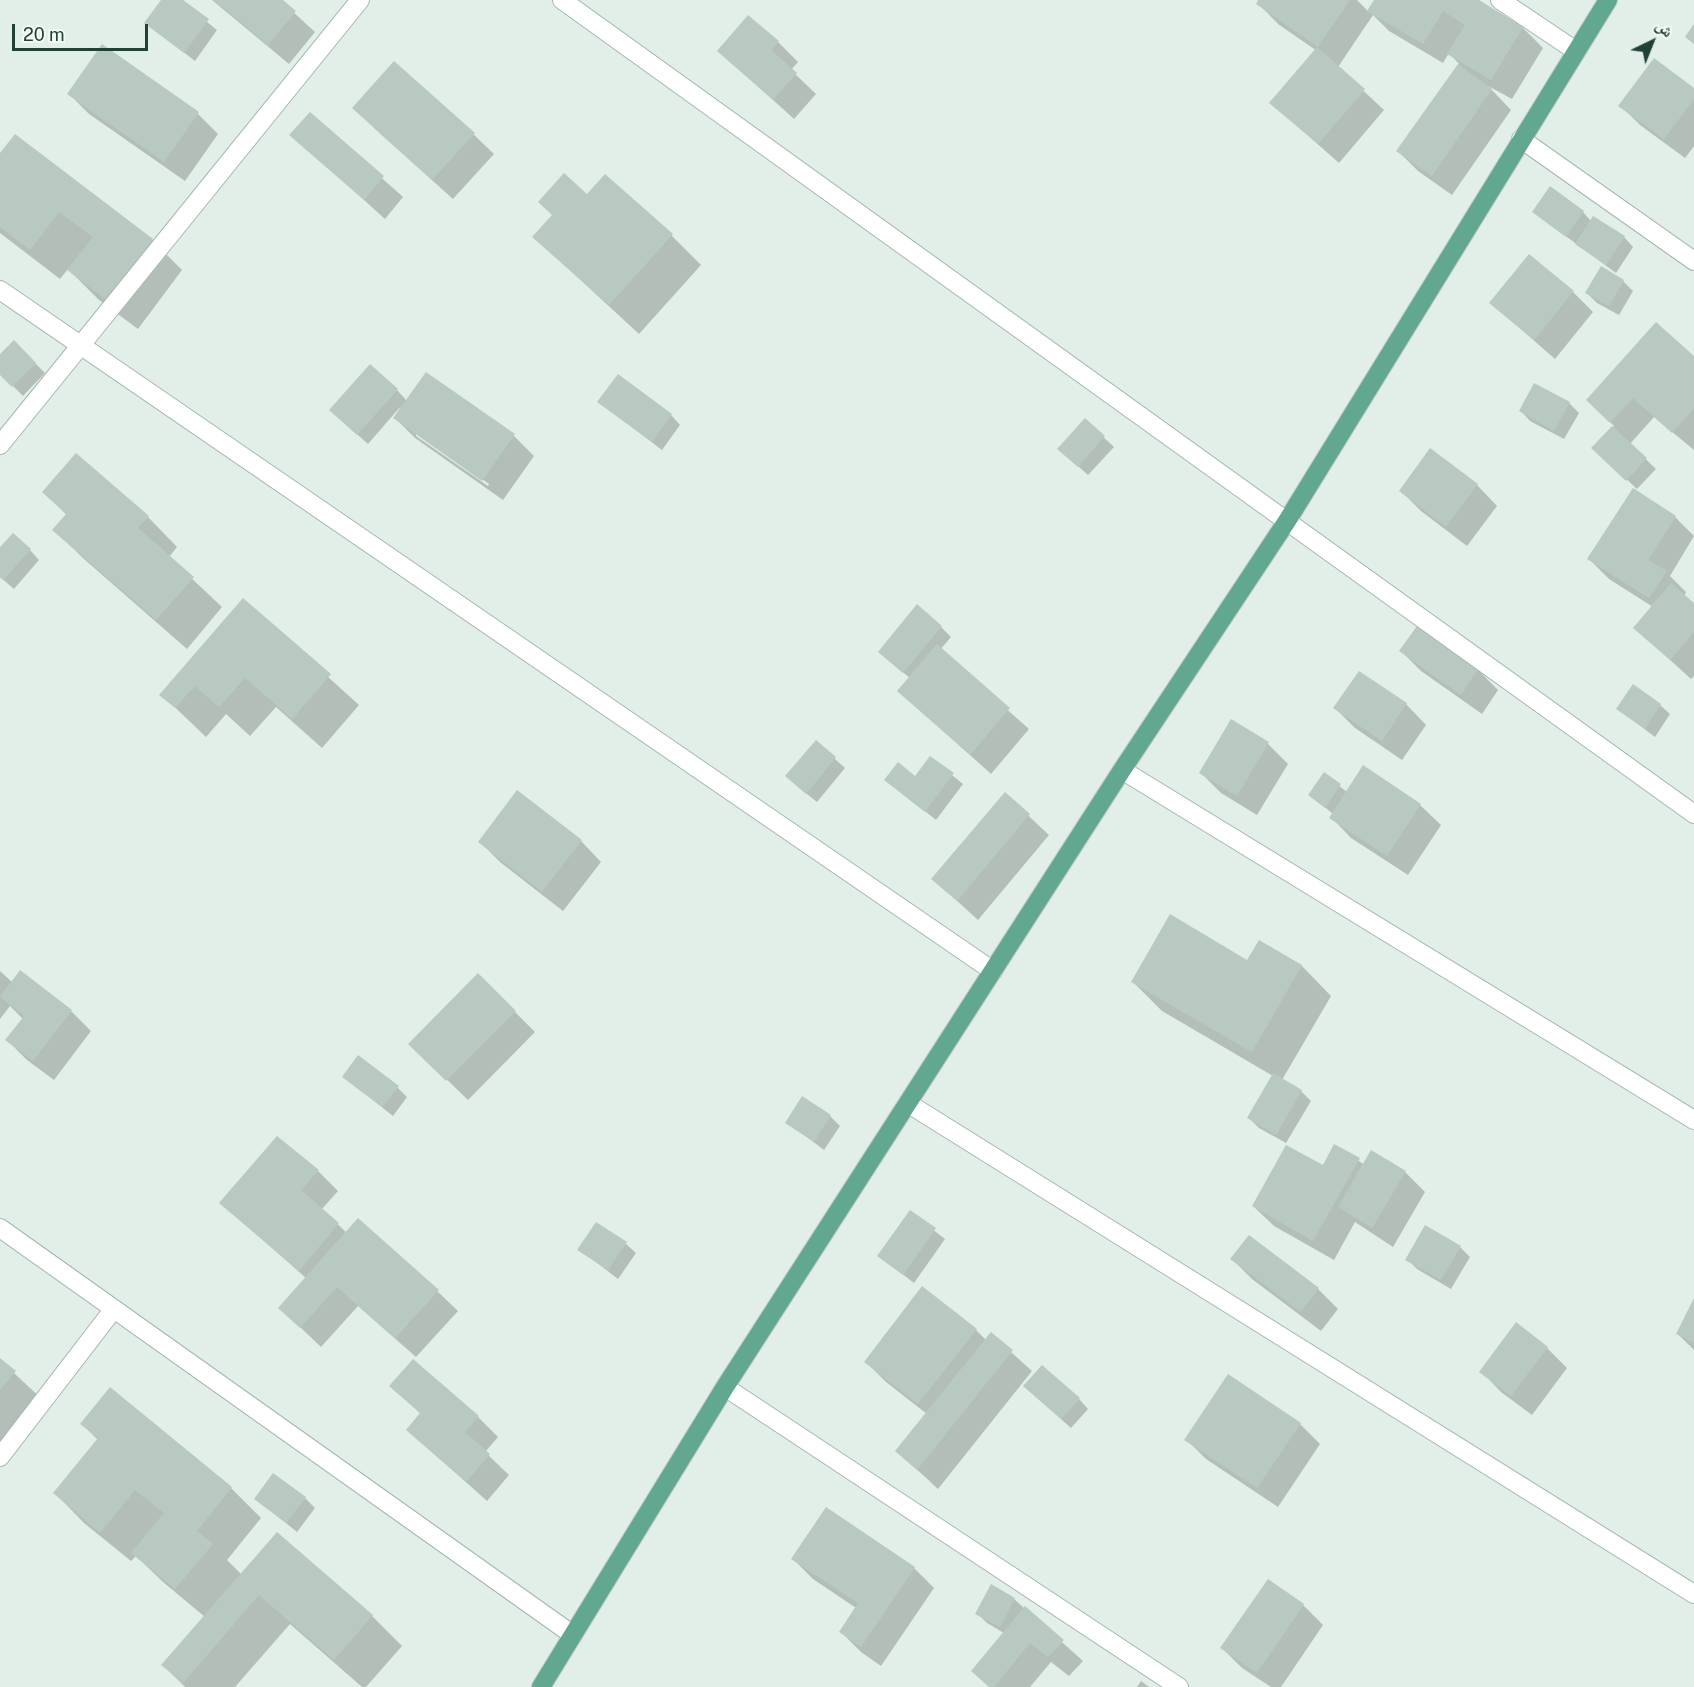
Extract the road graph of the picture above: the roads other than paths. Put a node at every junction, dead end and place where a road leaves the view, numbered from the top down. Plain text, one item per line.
1 (360, 0) edge
2 (562, 0) edge
3 (1500, 0) edge
4 (1608, 0) edge
5 (1576, 51) junction
6 (1521, 139) junction
7 (1694, 261) edge
8 (0, 290) edge
9 (81, 345) junction
10 (0, 445) edge
11 (1287, 521) junction
12 (1122, 770) junction
13 (1694, 814) edge
14 (993, 971) junction
15 (909, 1104) junction
16 (1694, 1120) edge
17 (0, 1228) edge
18 (113, 1310) junction
19 (725, 1387) junction
20 (0, 1457) edge
21 (1694, 1594) edge
22 (573, 1635) junction
23 (540, 1687) edge
24 (1179, 1687) edge

1 - 9 street
2 - 11 street
3 - 5 street
4 - 5 main road
5 - 6 main road
6 - 7 street
6 - 11 main road
8 - 9 street
9 - 10 street
9 - 14 street
11 - 12 main road
11 - 13 street
12 - 14 main road
12 - 16 street
14 - 15 main road
15 - 19 main road
15 - 21 street
17 - 18 street
18 - 20 street
18 - 22 street
19 - 22 main road
19 - 24 street
22 - 23 main road

